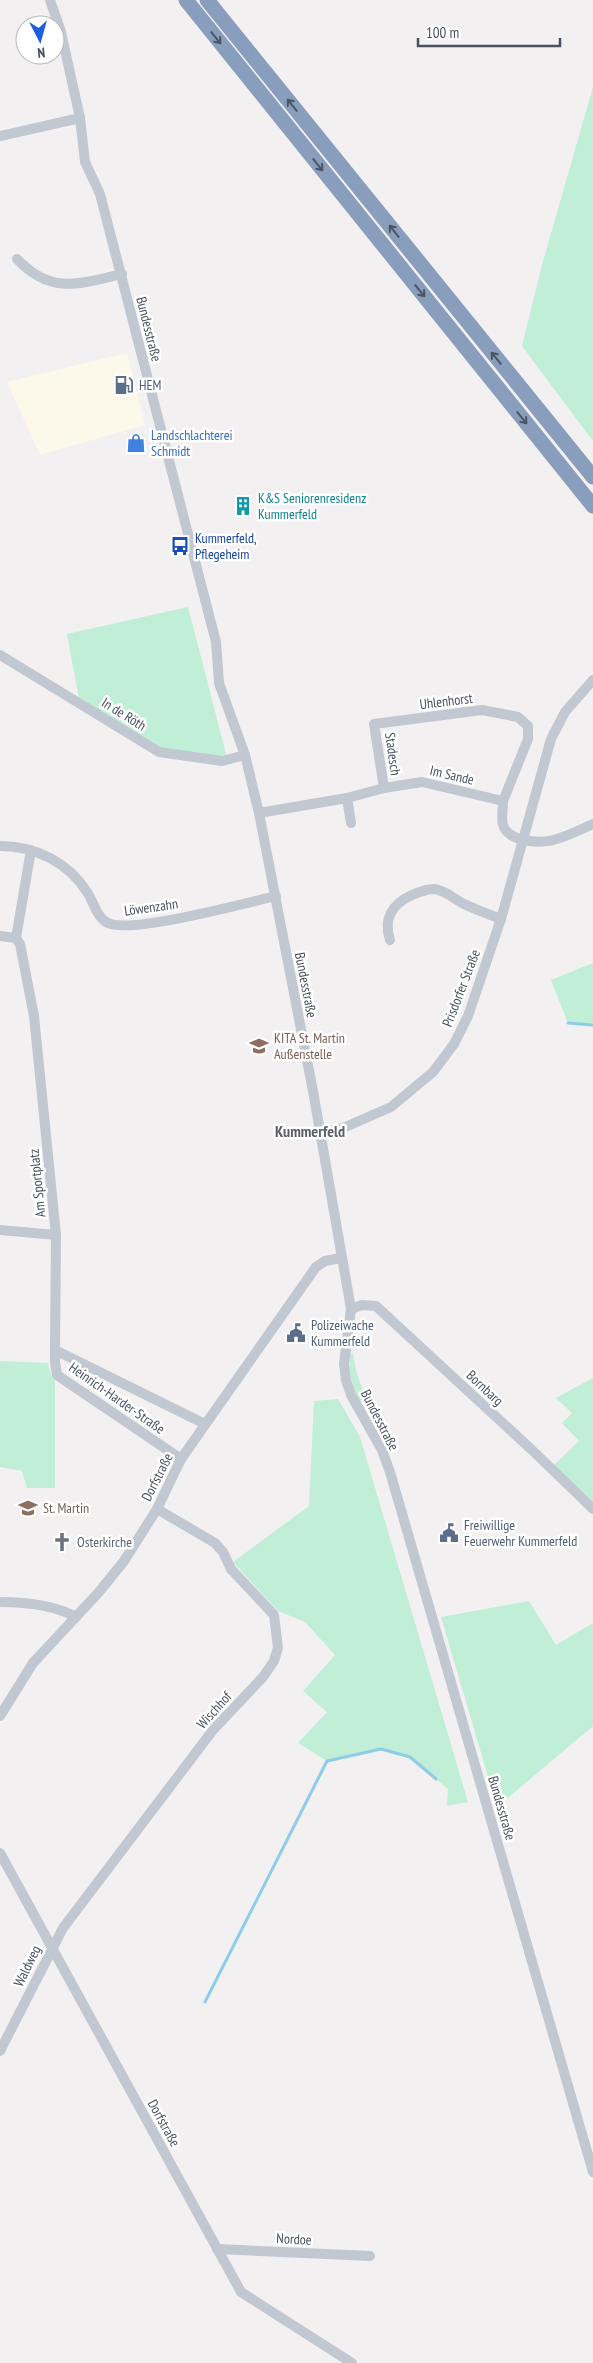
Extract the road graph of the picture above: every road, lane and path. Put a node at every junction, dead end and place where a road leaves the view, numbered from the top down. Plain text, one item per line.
1 (50, 0) edge
2 (186, 0) edge
3 (207, 0) edge
4 (80, 118) junction
5 (0, 136) edge
6 (17, 259) dead end
7 (122, 274) junction
8 (593, 477) edge
9 (593, 506) edge
10 (0, 655) edge
11 (593, 680) edge
12 (374, 724) joint
13 (245, 755) junction
14 (384, 788) junction
15 (347, 798) junction
16 (503, 801) junction
17 (259, 813) junction
18 (351, 823) dead end
19 (593, 824) edge
20 (522, 839) junction
21 (0, 846) edge
22 (31, 850) junction
23 (276, 896) junction
24 (501, 919) junction
25 (0, 936) edge
26 (16, 938) junction
27 (390, 940) dead end
28 (320, 1133) junction
29 (0, 1230) edge
30 (56, 1235) junction
31 (341, 1258) junction
32 (351, 1308) junction
33 (55, 1350) junction
34 (205, 1424) junction
35 (181, 1459) junction
36 (156, 1509) junction
37 (593, 1509) edge
38 (0, 1602) edge
39 (76, 1617) junction
40 (0, 1716) edge
41 (0, 1852) edge
42 (52, 1946) junction
43 (0, 2052) edge
44 (593, 2172) edge
45 (217, 2249) junction
46 (370, 2256) dead end
47 (352, 2363) edge

1 - 4 street, Bundesstraße
2 -> 9 highway
8 -> 3 highway
4 - 5 street
4 - 7 street, Bundesstraße
6 - 7 street
7 - 13 street, Bundesstraße
10 - 13 street, In de Röth
11 - 20 street, Prisdorfer Straße
12 - 14 street, Stadesch
12 - 16 street, Uhlenhorst
13 - 17 street, Bundesstraße
14 - 15 street, Im Sande
14 - 16 street, Im Sande
15 - 17 street, Im Sande
15 - 18 street
16 - 20 street
17 - 23 street, Bundesstraße
19 - 20 street
20 - 24 street, Prisdorfer Straße
21 - 22 street
22 - 23 street, Löwenzahn
22 - 26 street, Am Sportplatz
23 - 28 street, Bundesstraße
24 - 27 street
24 - 28 street, Prisdorfer Straße
25 - 26 street
26 - 30 street, Am Sportplatz
28 - 31 street, Bundesstraße
29 - 30 street
30 - 33 street, Am Sportplatz
31 - 32 street, Bundesstraße
31 - 34 street, Dorfstraße
32 - 37 street, Bornbarg
32 - 44 street, Bundesstraße
33 - 34 street
33 - 35 street, Heinrich-Harder-Straße
34 - 35 street, Dorfstraße
35 - 36 street, Dorfstraße
36 - 39 street, Dorfstraße
36 - 42 street, Wischhof
38 - 39 street
39 - 40 street, Dorfstraße
41 - 42 street, Dorfstraße
42 - 43 street, Waldweg
42 - 45 street, Dorfstraße
45 - 46 street, Nordoe
45 - 47 street, Dorfstraße

